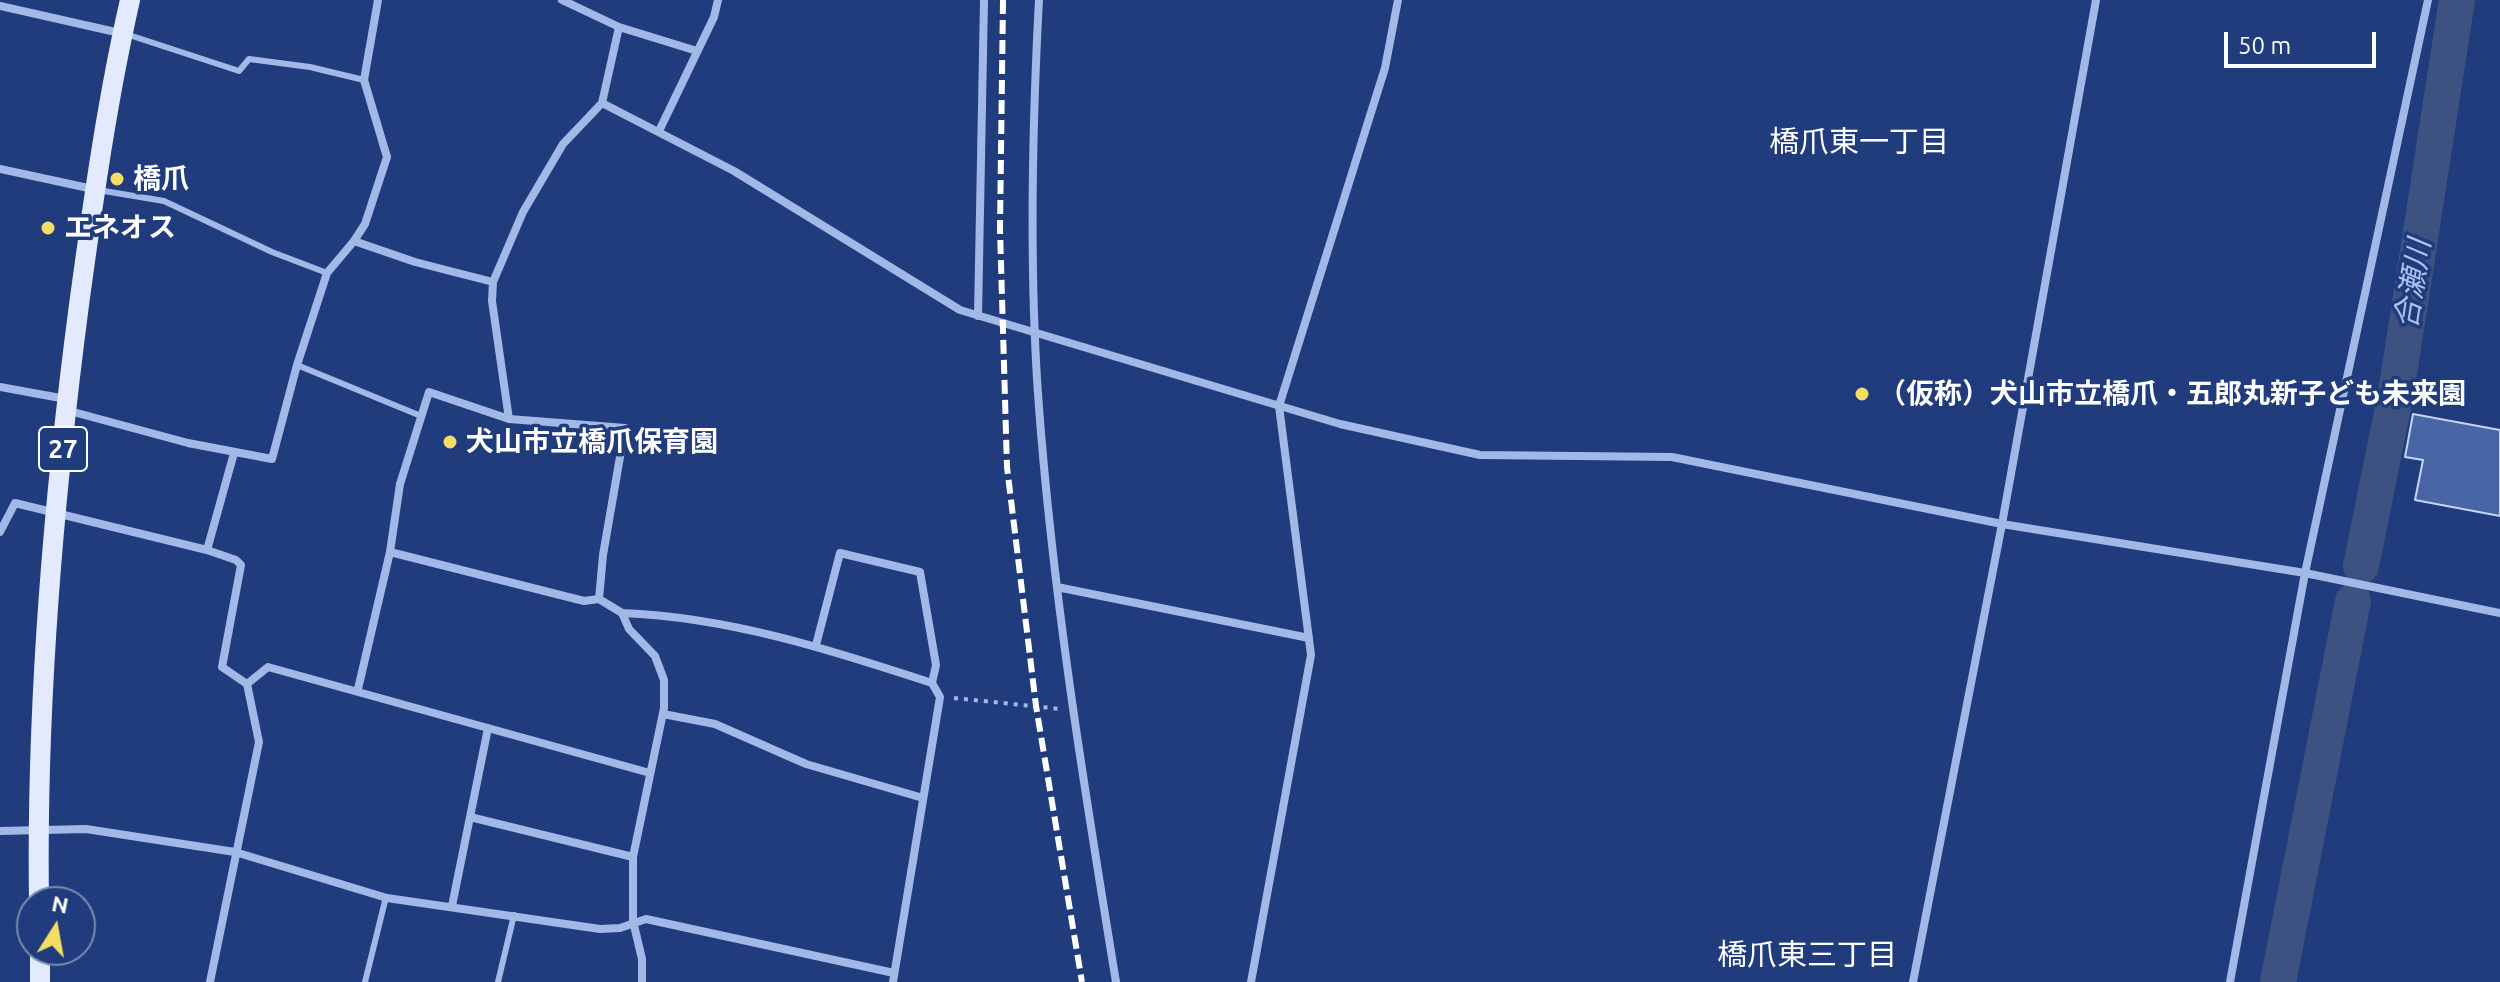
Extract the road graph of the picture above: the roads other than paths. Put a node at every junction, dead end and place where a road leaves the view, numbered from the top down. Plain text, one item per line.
1 (130, 0) edge
2 (378, 0) edge
3 (562, 0) edge
4 (718, 0) edge
5 (984, 0) edge
6 (1039, 0) edge
7 (1398, 0) edge
8 (2096, 0) edge
9 (2428, 0) edge
10 (0, 6) edge
11 (619, 27) junction
12 (122, 33) junction
13 (697, 51) junction
14 (364, 80) junction
15 (602, 103) junction
16 (659, 131) junction
17 (0, 169) edge
18 (95, 190) junction
19 (354, 241) junction
20 (327, 273) junction
21 (493, 282) junction
22 (978, 316) junction
23 (1035, 336) junction
24 (297, 365) junction
25 (0, 387) edge
26 (66, 405) junction
27 (1279, 406) junction
28 (421, 416) junction
29 (509, 419) junction
30 (234, 453) junction
31 (57, 511) junction
32 (2002, 524) junction
33 (0, 532) edge
34 (207, 550) junction
35 (390, 552) junction
36 (2305, 573) junction
37 (1057, 587) junction
38 (599, 599) junction
39 (622, 613) junction
40 (2500, 613) edge
41 (1309, 638) junction
42 (816, 645) junction
43 (932, 683) junction
44 (247, 684) junction
45 (358, 689) junction
46 (663, 714) junction
47 (488, 728) junction
48 (650, 773) junction
49 (923, 798) junction
50 (470, 817) junction
51 (0, 831) edge
52 (38, 831) junction
53 (235, 852) junction
54 (633, 857) junction
55 (39, 886) edge
56 (386, 897) junction
57 (452, 906) junction
58 (514, 915) junction
59 (633, 921) junction
60 (893, 977) edge
61 (210, 982) edge
62 (365, 982) edge
63 (498, 982) edge
64 (642, 982) edge
65 (1116, 982) edge
66 (1251, 982) edge
67 (1913, 982) edge
68 (2230, 982) edge

1 - 12 main road, 27
2 - 14 street
3 - 11 street
4 - 13 street
5 - 22 street
6 - 23 street
7 - 27 street
8 - 32 street
9 - 36 street
10 - 12 street
11 - 13 street
11 - 15 street
12 - 14 lane
12 - 18 main road, 27
13 - 16 street
14 - 19 street
15 - 16 street
15 - 21 street
16 - 22 street
17 - 18 street
18 - 20 lane
18 - 26 main road, 27
19 - 20 street
19 - 21 street
20 - 24 street
21 - 29 street
22 - 23 street
23 - 27 street
23 - 37 street
24 - 28 lane
24 - 30 street
25 - 26 street
26 - 30 street
26 - 31 main road, 27
27 - 32 street
27 - 41 street
28 - 29 street
28 - 35 street
29 - 38 street
30 - 34 street
31 - 33 street
31 - 34 street
31 - 52 main road, 27
32 - 36 street
32 - 67 street
34 - 44 street
35 - 38 street
35 - 45 street
36 - 40 street
36 - 68 street
37 - 41 street
37 - 65 street
38 - 39 street
39 - 42 street
39 - 46 street
41 - 66 street
42 - 43 street
42 - 43 street
43 - 49 street
44 - 45 street
44 - 53 street
45 - 47 street
46 - 48 street
46 - 49 street
47 - 48 street
47 - 50 street
48 - 54 street
49 - 60 street
50 - 54 street
50 - 57 street
51 - 52 street
52 - 53 street
52 - 55 main road, 27
53 - 56 street
53 - 61 street
54 - 59 street
56 - 57 street
56 - 62 lane
57 - 58 street
58 - 59 street
58 - 63 lane
59 - 60 street
59 - 64 street

